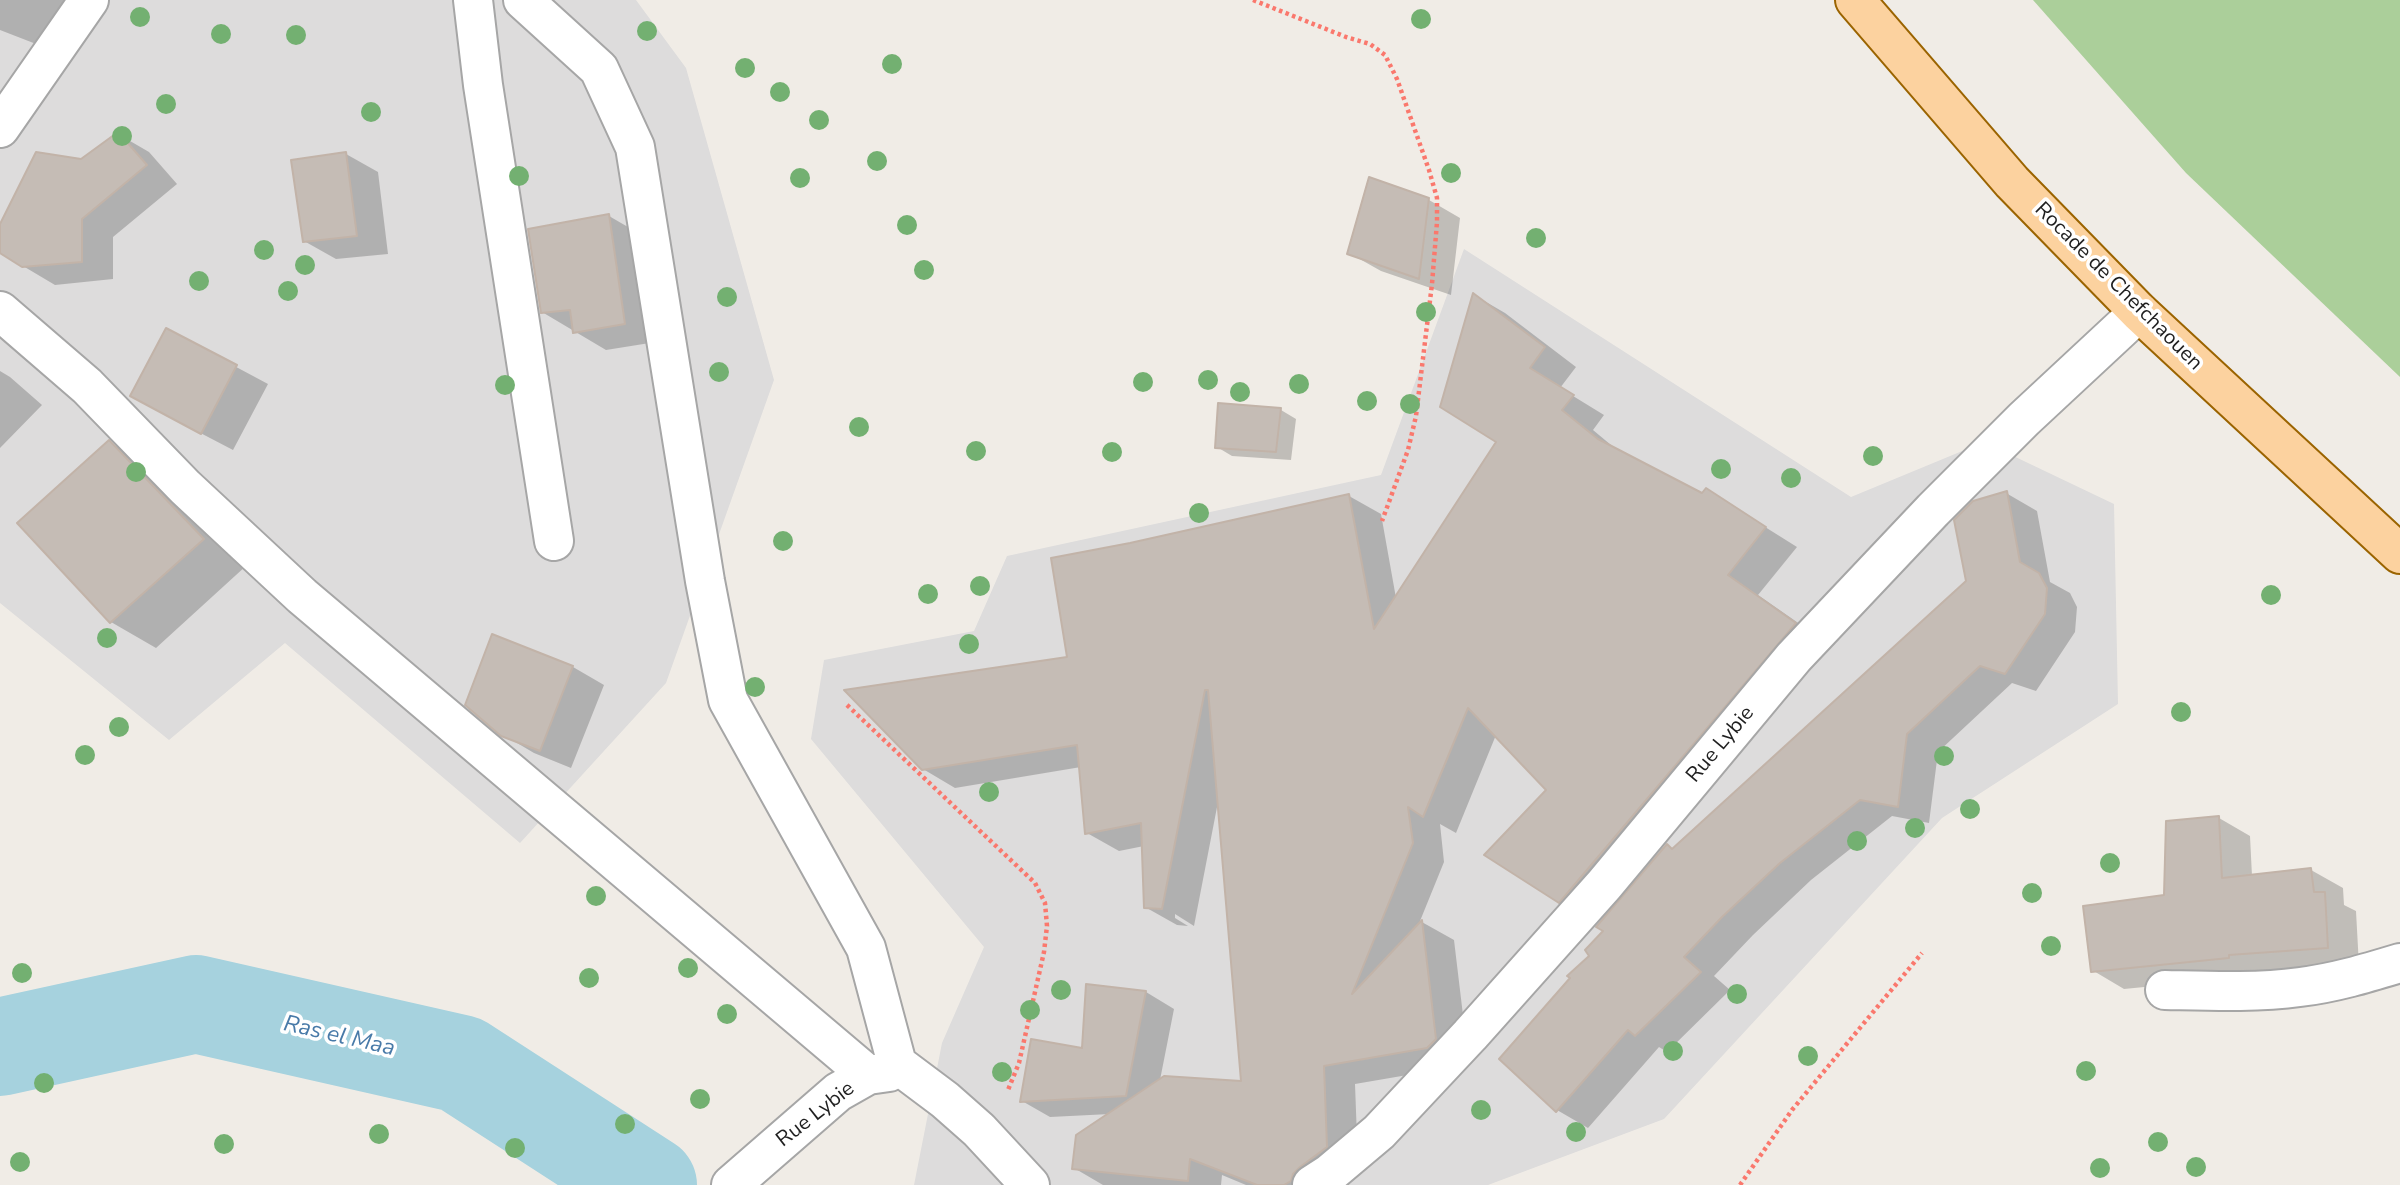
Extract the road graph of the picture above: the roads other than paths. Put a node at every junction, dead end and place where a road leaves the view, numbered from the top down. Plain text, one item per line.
1 (89, 0) edge
2 (473, 0) edge
3 (523, 0) edge
4 (1855, 0) edge
5 (0, 128) edge
6 (0, 311) edge
7 (2139, 312) junction
8 (554, 541) dead end
9 (2400, 554) edge
10 (2400, 963) edge
11 (2165, 990) dead end
12 (868, 1077) junction
13 (731, 1185) edge
14 (1030, 1185) edge
15 (1312, 1185) edge

1 - 5 street
2 - 8 street
3 - 12 street
4 - 7 main road, Rocade de Chefchaouen
6 - 12 street
7 - 9 main road, Rocade de Chefchaouen
7 - 15 street, Rue Lybie
10 - 11 street
12 - 13 street, Rue Lybie
12 - 14 street

